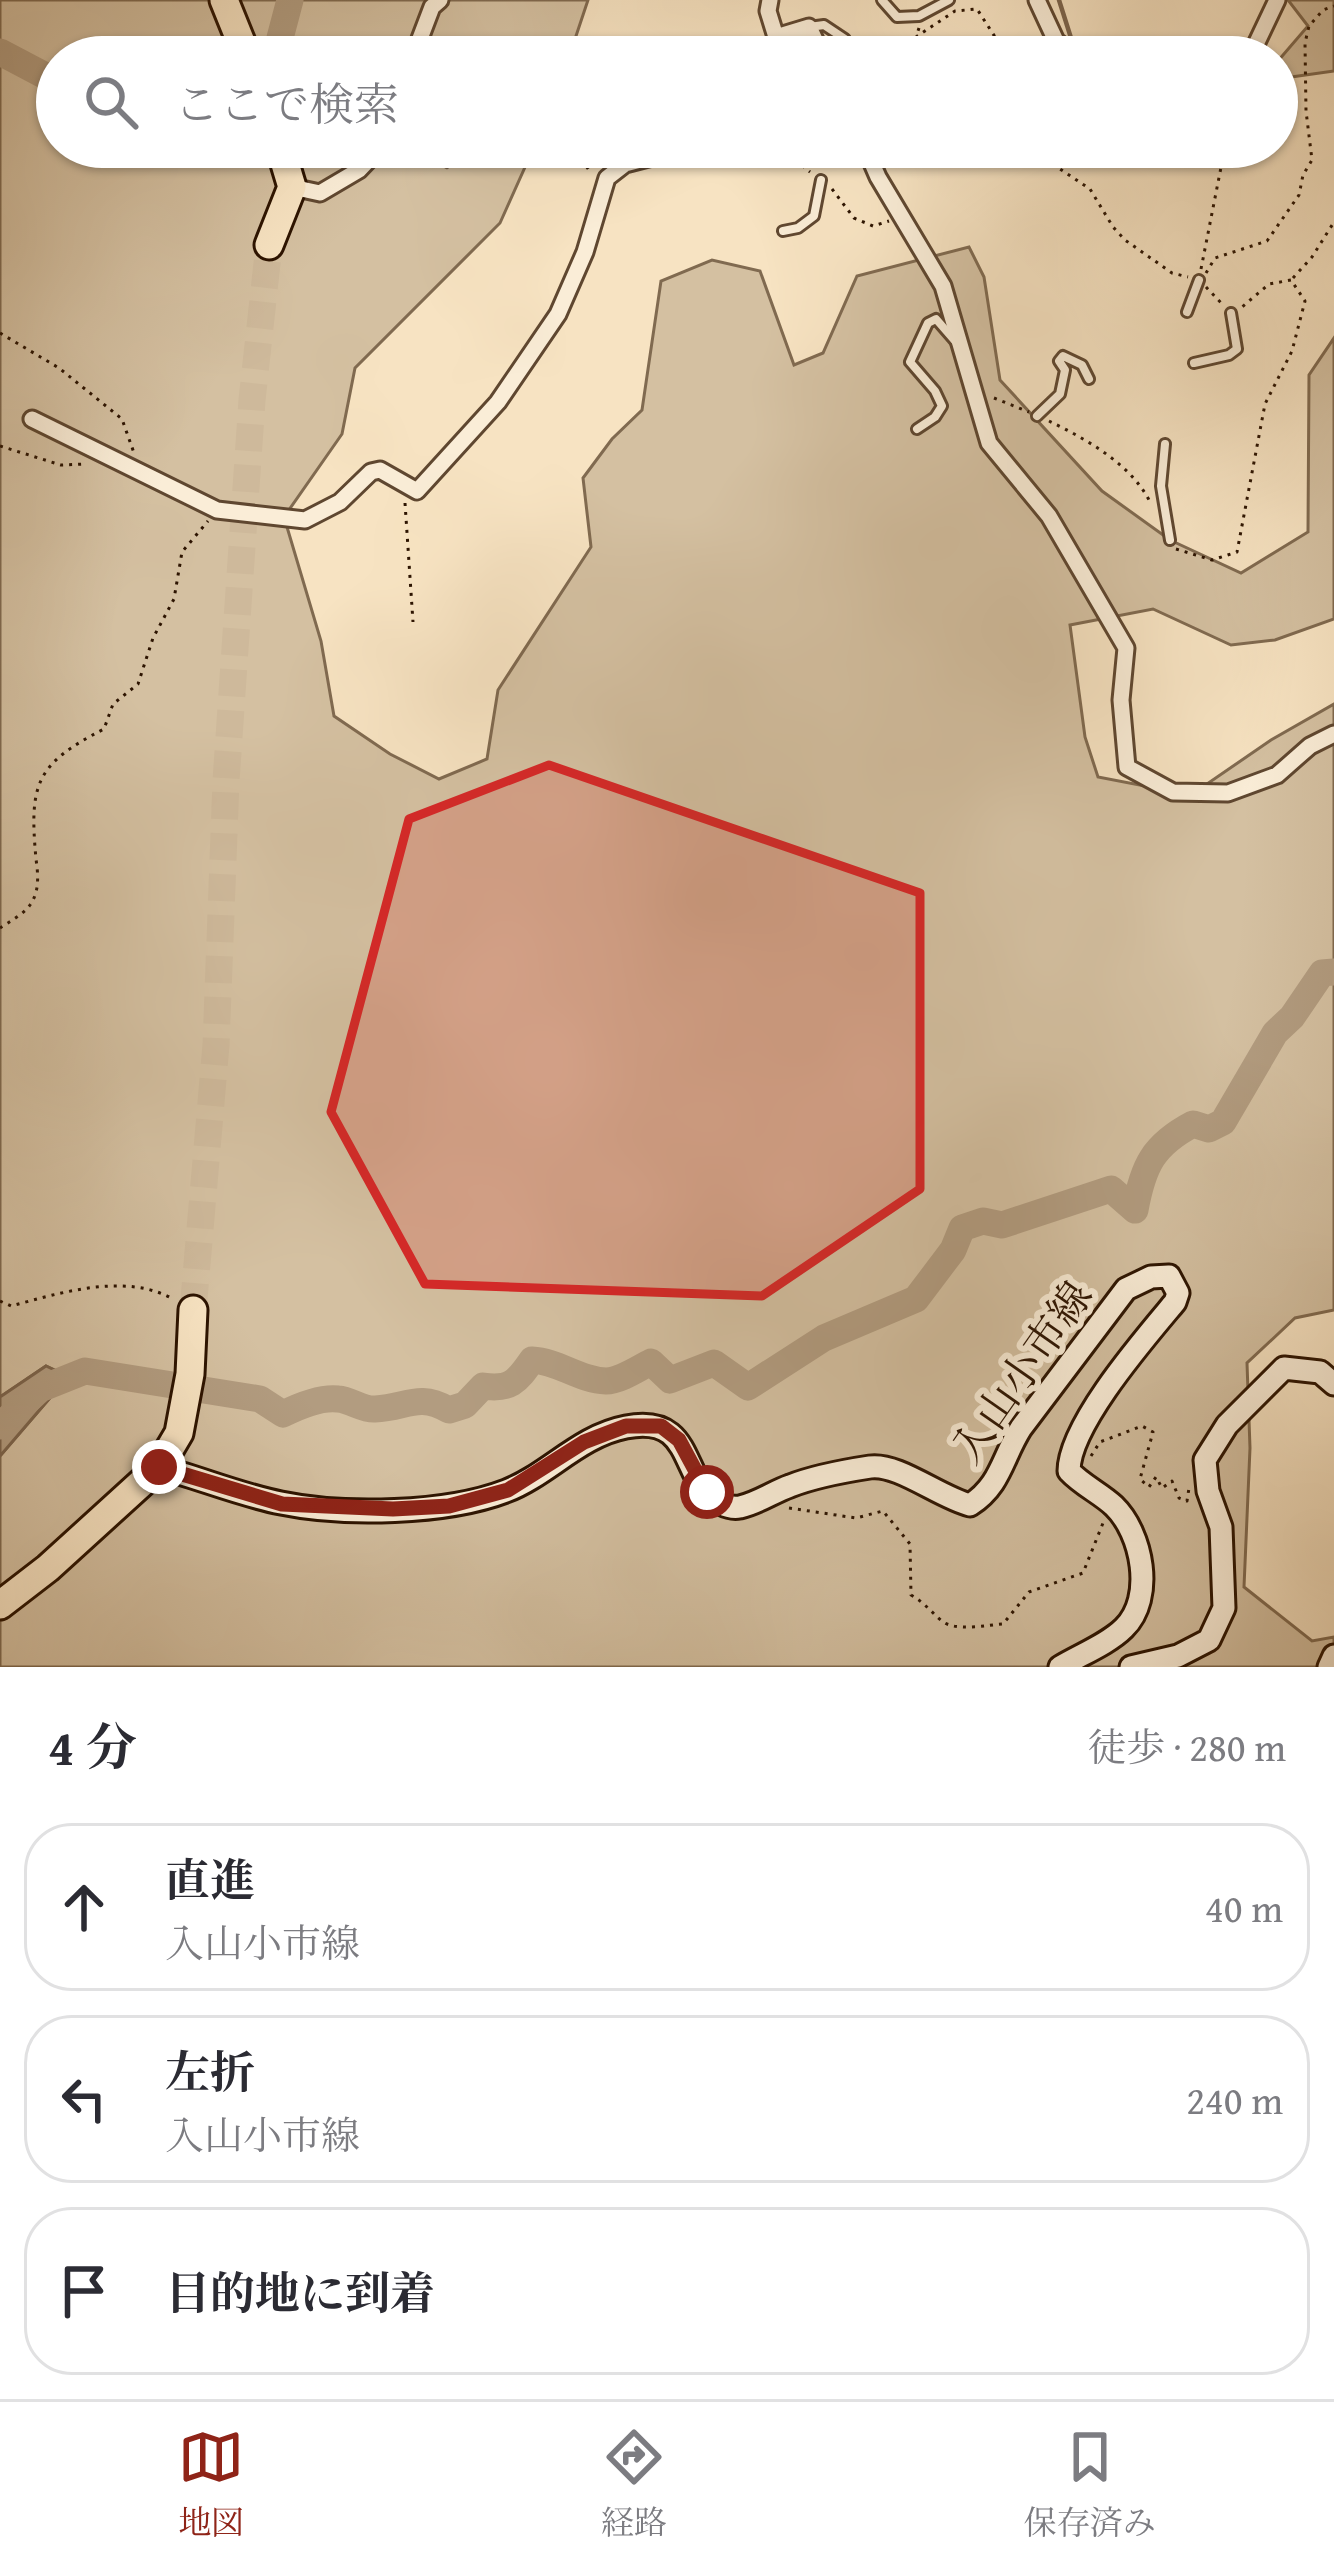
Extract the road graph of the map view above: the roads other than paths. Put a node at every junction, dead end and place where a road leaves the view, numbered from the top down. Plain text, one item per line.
1 (440, 0) edge
2 (770, 0) edge
3 (882, 0) edge
4 (949, 0) edge
5 (1037, 0) edge
6 (1277, 0) edge
7 (809, 27) junction
8 (421, 36) edge
9 (775, 36) edge
10 (782, 36) edge
11 (813, 36) edge
12 (840, 36) edge
13 (1054, 36) edge
14 (1260, 36) edge
15 (286, 168) edge
16 (289, 168) edge
17 (361, 168) edge
18 (620, 168) edge
19 (876, 168) edge
20 (820, 180) road end
21 (783, 231) dead end
22 (269, 245) tunnel mouth
23 (1198, 280) road end
24 (1187, 312) dead end
25 (1231, 313) road end
26 (964, 352) junction
27 (1194, 363) dead end
28 (1089, 379) dead end
29 (1037, 416) road end
30 (32, 419) dead end
31 (917, 430) dead end
32 (1165, 444) dead end
33 (1170, 540) road end
34 (1334, 734) edge
35 (193, 1310) tunnel mouth
36 (1334, 1384) edge
37 (159, 1467) junction
38 (0, 1605) edge
39 (1334, 1656) edge
40 (1060, 1667) edge
41 (1131, 1667) edge
42 (1329, 1667) edge

1 - 8 street
2 - 9 street
3 - 4 lane
5 - 13 street
6 - 14 street
7 - 10 street
7 - 11 street
7 - 12 lane
15 - 22 highway
16 - 17 street
18 - 30 street
19 - 26 street
20 - 21 lane
23 - 24 lane
25 - 27 lane
26 - 31 lane
26 - 34 street
28 - 29 lane
32 - 33 lane
35 - 37 highway
36 - 41 main road
37 - 38 highway
37 - 40 main road, 入山小市線
39 - 42 main road

